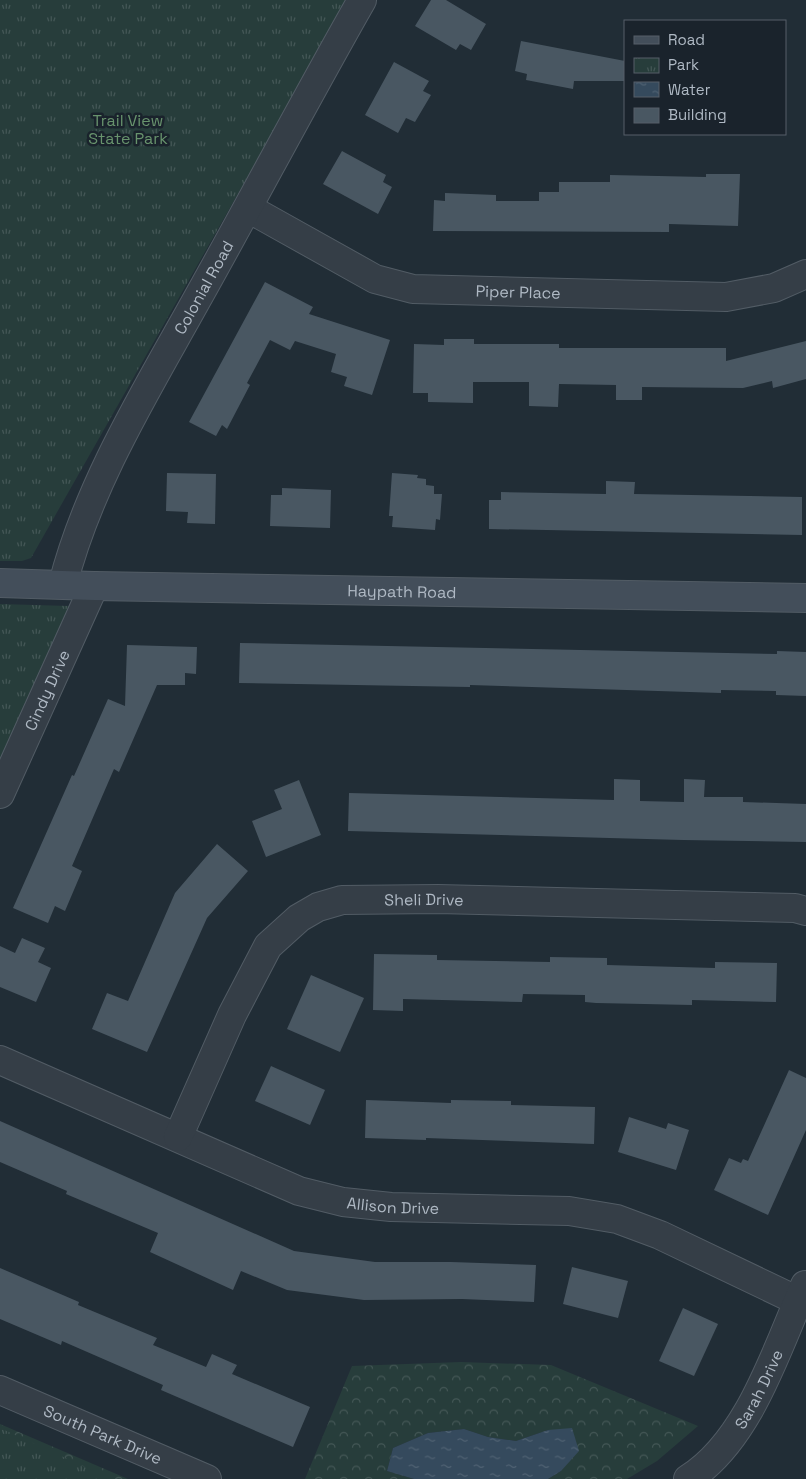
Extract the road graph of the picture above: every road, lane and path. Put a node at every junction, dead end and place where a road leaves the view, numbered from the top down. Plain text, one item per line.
1 (362, 0) edge
2 (248, 208) junction
3 (806, 274) edge
4 (0, 583) edge
5 (62, 584) junction
6 (94, 586) junction
7 (806, 598) edge
8 (0, 794) edge
9 (806, 911) edge
10 (0, 1060) edge
11 (178, 1136) junction
12 (802, 1292) edge
13 (0, 1390) edge
14 (207, 1479) edge
15 (688, 1479) edge

1 - 2 street, Colonial Road
2 - 3 street, Piper Place
2 - 5 street, Colonial Road
4 - 5 street, Haypath Road
5 - 6 street, Haypath Road
6 - 7 street, Haypath Road
6 - 8 street, Cindy Drive
9 - 11 street, Sheli Drive
10 - 11 street, Allison Drive
11 - 12 street, Allison Drive
12 - 15 street, Sarah Drive
13 - 14 street, South Park Drive

